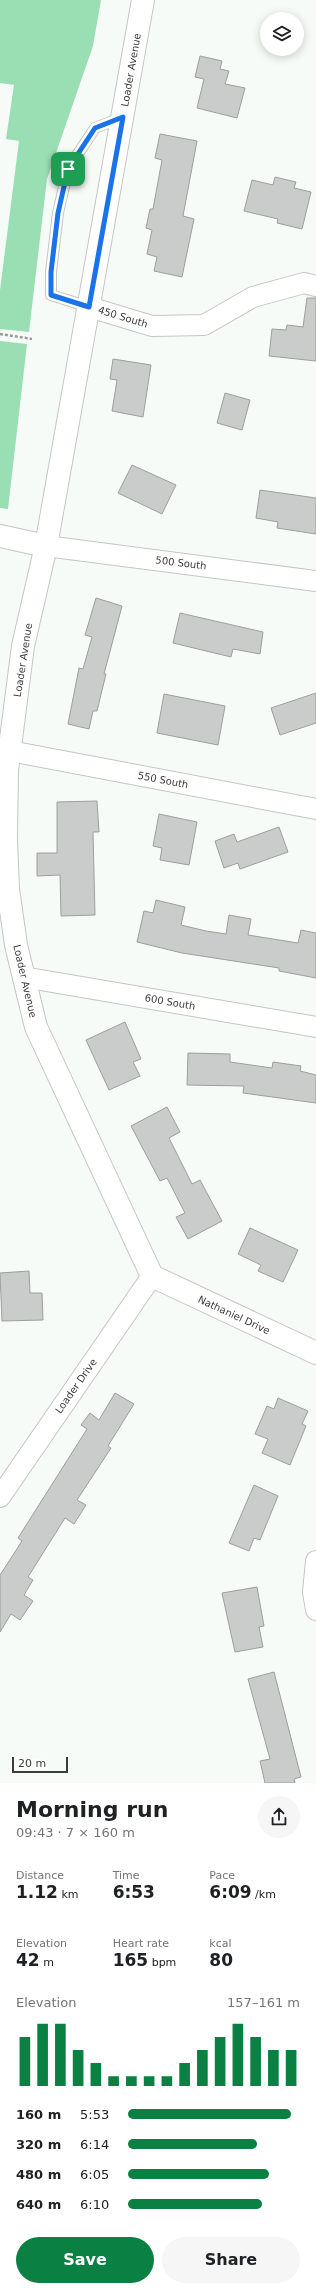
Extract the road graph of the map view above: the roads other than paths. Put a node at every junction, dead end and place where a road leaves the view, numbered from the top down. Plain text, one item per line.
1 (143, 0) edge
2 (123, 117) junction
3 (316, 286) edge
4 (89, 307) junction
5 (0, 536) edge
6 (46, 546) junction
7 (316, 581) edge
8 (10, 751) junction
9 (316, 809) edge
10 (23, 977) junction
11 (316, 1027) edge
12 (152, 1276) junction
13 (316, 1353) edge
14 (0, 1497) edge
15 (316, 1561) edge
16 (316, 1610) edge

1 - 2 street, Loader Avenue
2 - 4 street, Loader Avenue
2 - 4 lane
3 - 4 street, 450 South
4 - 6 street, Loader Avenue
5 - 6 street
6 - 7 street, 500 South
6 - 8 street, Loader Avenue
8 - 9 street, 550 South
8 - 10 street, Loader Avenue
10 - 11 street, 600 South
10 - 12 street, Loader Avenue
12 - 13 street, Nathaniel Drive
12 - 14 street, Loader Drive
15 - 16 street

